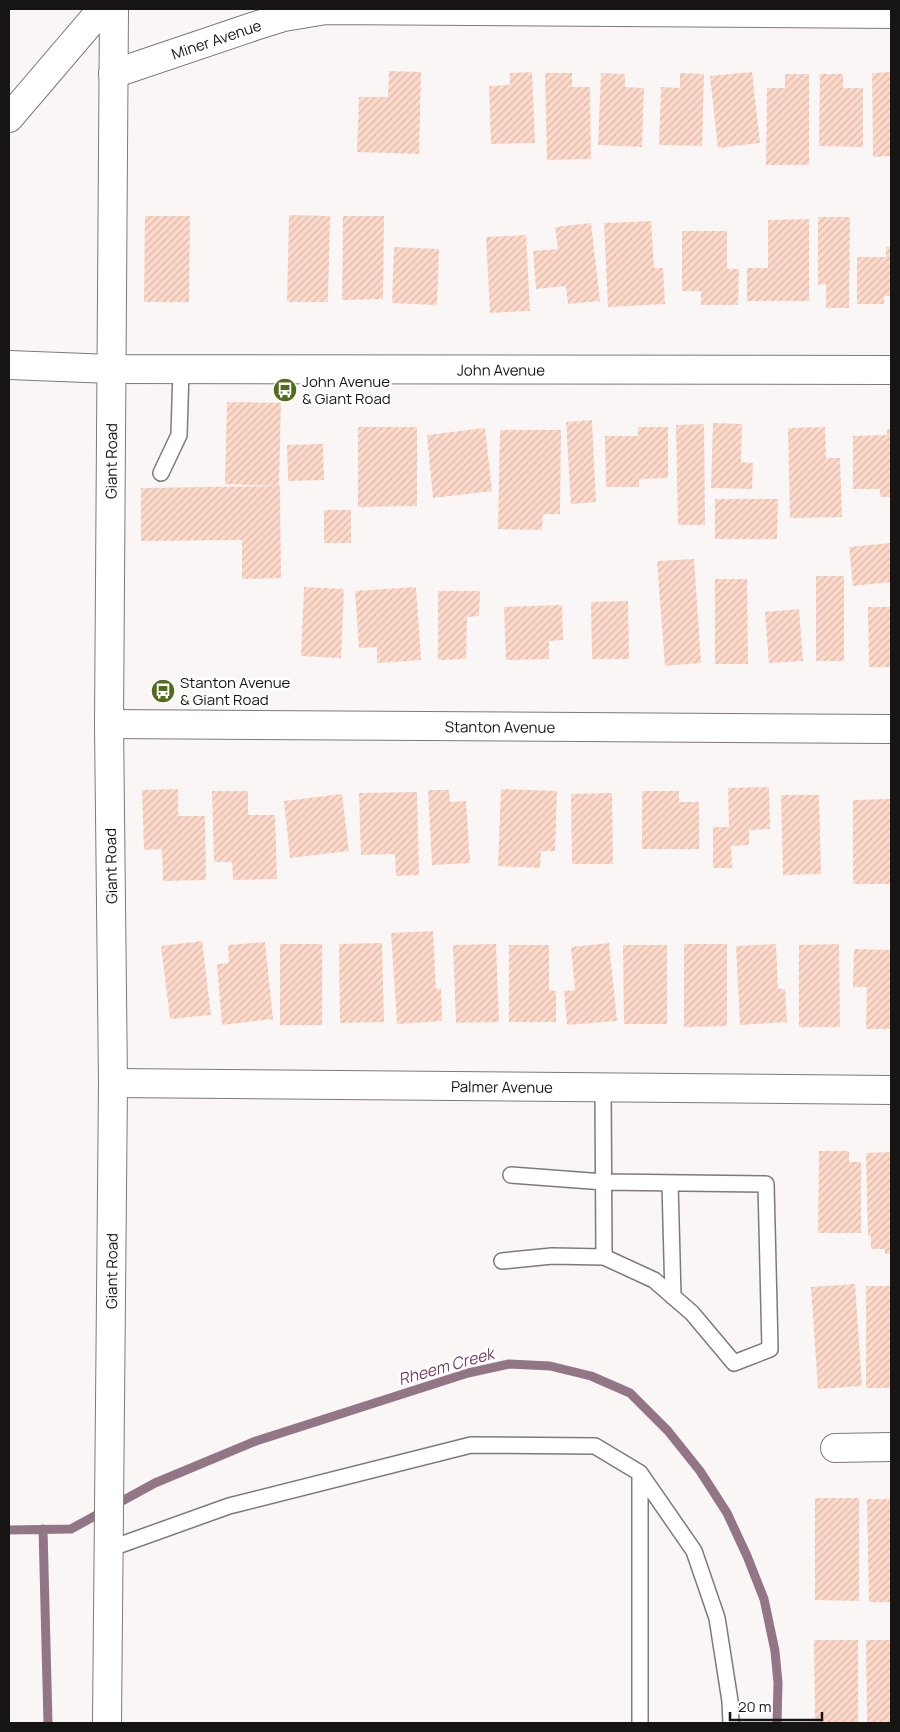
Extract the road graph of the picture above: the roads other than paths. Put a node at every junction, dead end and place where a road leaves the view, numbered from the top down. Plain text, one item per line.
1 (102, 9) edge
2 (114, 9) edge
3 (891, 14) edge
4 (113, 74) junction
5 (9, 118) edge
6 (9, 365) edge
7 (112, 369) junction
8 (180, 369) junction
9 (891, 370) edge
10 (161, 473) dead end
11 (109, 724) junction
12 (891, 729) edge
13 (113, 1084) junction
14 (604, 1088) junction
15 (891, 1090) edge
16 (511, 1175) dead end
17 (604, 1182) junction
18 (670, 1183) junction
19 (604, 1256) junction
20 (502, 1261) dead end
21 (673, 1297) junction
22 (891, 1447) edge
23 (835, 1448) dead end
24 (640, 1473) junction
25 (109, 1540) junction
26 (107, 1723) edge
27 (640, 1723) edge
28 (731, 1723) edge

1 - 5 main road
2 - 4 main road, Giant Road
3 - 4 main road, Miner Avenue
4 - 7 main road, Giant Road
6 - 7 main road, John Avenue
7 - 8 main road, John Avenue
7 - 11 main road, Giant Road
8 - 9 main road, John Avenue
8 - 10 lane
11 - 12 main road, Stanton Avenue
11 - 13 main road, Giant Road
13 - 14 main road, Palmer Avenue
13 - 25 main road, Giant Road
14 - 15 main road, Palmer Avenue
14 - 17 lane
16 - 17 lane
17 - 18 lane
17 - 19 lane
18 - 21 lane
18 - 21 lane
19 - 20 lane
19 - 21 lane
22 - 23 main road
24 - 25 lane
24 - 27 lane
24 - 28 lane
25 - 26 main road, Giant Road

